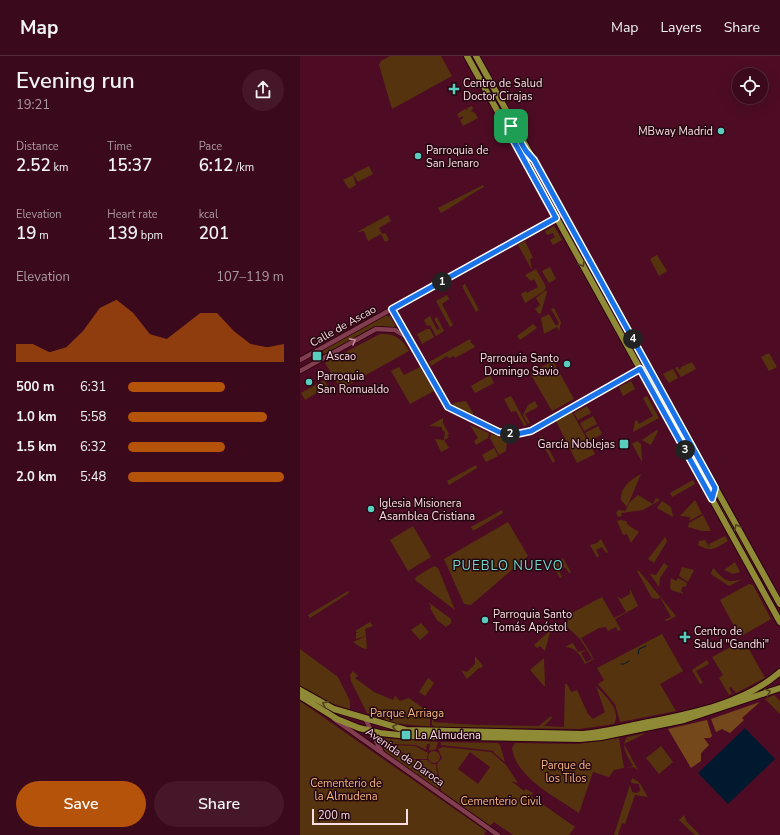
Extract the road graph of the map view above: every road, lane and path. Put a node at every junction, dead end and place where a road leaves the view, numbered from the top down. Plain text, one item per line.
1 (467, 56) edge
2 (476, 57) edge
3 (474, 68) junction
4 (506, 127) junction
5 (534, 160) junction
6 (533, 175) junction
7 (563, 214) junction
8 (556, 218) junction
9 (585, 252) junction
10 (392, 309) junction
11 (619, 313) junction
12 (612, 318) junction
13 (622, 336) junction
14 (409, 339) junction
15 (300, 360) edge
16 (648, 366) junction
17 (640, 369) junction
18 (300, 371) edge
19 (715, 488) junction
20 (712, 499) junction
21 (733, 536) junction
22 (763, 574) junction
23 (756, 577) junction
24 (780, 604) edge
25 (780, 609) edge
26 (780, 622) edge
27 (780, 672) edge
28 (780, 688) edge
29 (300, 690) edge
30 (300, 696) edge
31 (322, 711) junction
32 (365, 718) junction
33 (372, 732) junction
34 (388, 758) junction
35 (498, 835) edge

1 - 3 main road
2 - 3 main road
2 - 5 main road
3 - 4 main road
4 - 5 main road
4 - 6 main road
5 - 7 main road
6 - 7 main road
6 - 8 main road
7 - 8 street, Calle de Ascao
7 - 9 main road
8 - 9 main road
8 - 10 street, Calle de Ascao
8 -> 12 main road
9 - 11 main road
10 - 14 street
10 - 15 street, Calle de Ascao
11 - 12 main road
11 - 16 main road
12 - 13 main road
13 - 16 main road
13 - 17 main road
14 - 17 street
18 -> 14 street, Calle de Ascao
16 - 17 main road
16 - 19 main road
17 - 20 main road
19 - 20 main road
22 -> 19 main road
20 - 21 main road
21 - 22 main road
21 - 23 main road
22 - 23 main road
22 - 24 main road
23 - 25 main road
23 - 26 main road
27 -> 32 main road
33 -> 28 main road
32 -> 29 main road, Avenida de Daroca
30 - 31 main road, Avenida de Daroca
31 - 33 main road
31 - 34 street, Avenida de Daroca
32 - 33 street, Avenida de Daroca
33 - 34 street, Avenida de Daroca
34 - 35 street, Avenida de Daroca

